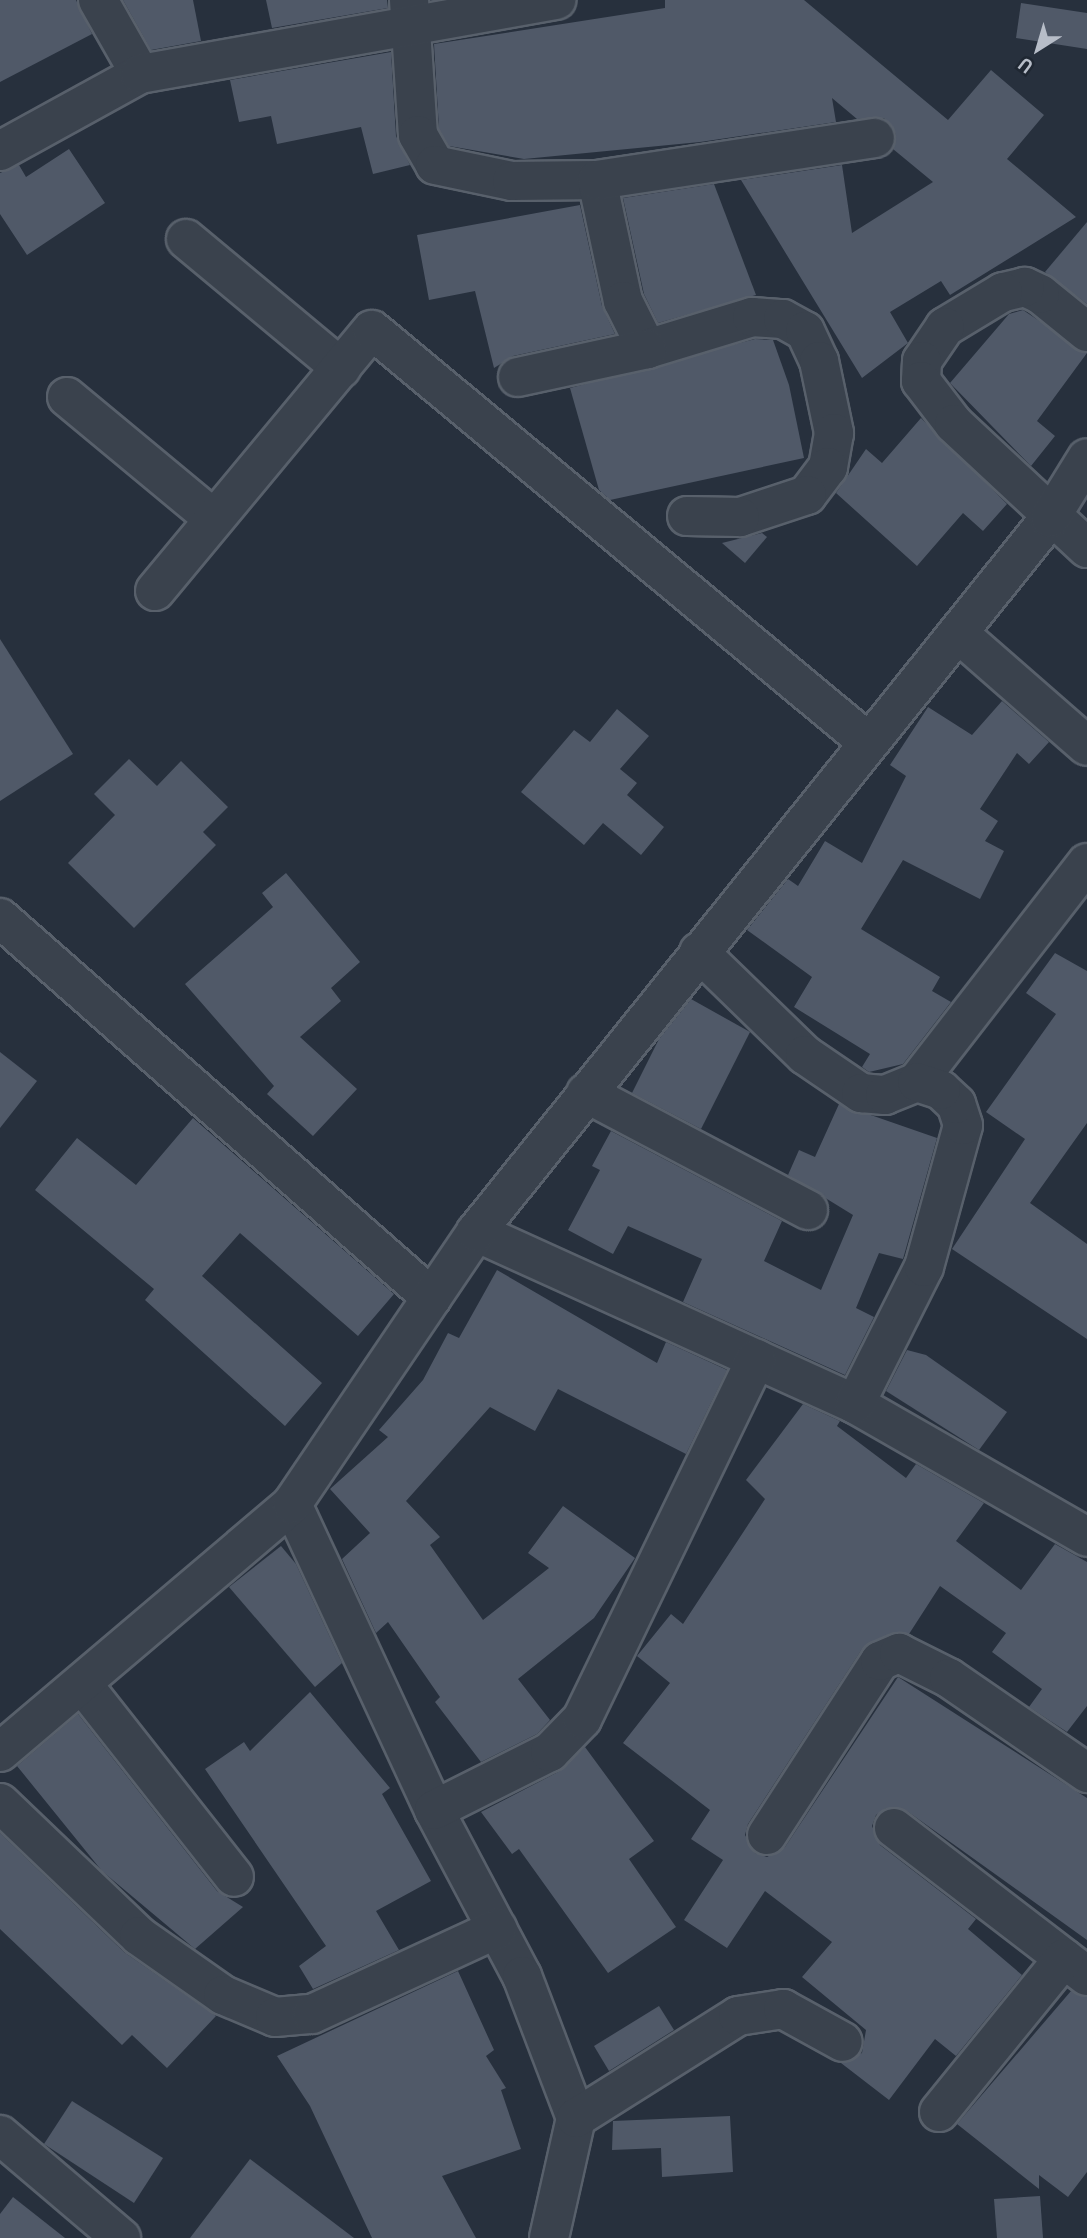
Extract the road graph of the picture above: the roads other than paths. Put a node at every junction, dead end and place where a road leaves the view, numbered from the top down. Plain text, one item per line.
1 (98, 0) edge
2 (556, 0) edge
3 (411, 13) edge
4 (140, 74) junction
5 (874, 138) dead end
6 (0, 151) edge
7 (597, 180) junction
8 (186, 239) dead end
9 (1087, 332) edge
10 (647, 349) junction
11 (341, 368) junction
12 (518, 377) dead end
13 (67, 397) dead end
14 (1087, 458) edge
15 (687, 516) dead end
16 (1050, 518) junction
17 (214, 519) junction
18 (1087, 548) edge
19 (155, 591) dead end
20 (958, 634) junction
21 (869, 743) junction
22 (1087, 746) edge
23 (1087, 863) edge
24 (0, 918) edge
25 (699, 952) junction
26 (917, 1082) junction
27 (586, 1093) junction
28 (808, 1210) dead end
29 (476, 1232) junction
30 (432, 1298) junction
31 (756, 1359) junction
32 (855, 1404) junction
33 (292, 1504) junction
34 (1087, 1537) edge
35 (83, 1685) junction
36 (0, 1752) edge
37 (1087, 1773) edge
38 (0, 1803) edge
39 (434, 1810) junction
40 (894, 1828) dead end
41 (767, 1835) dead end
42 (234, 1877) dead end
43 (497, 1929) junction
44 (1075, 1967) edge
45 (843, 2042) dead end
46 (939, 2112) dead end
47 (576, 2118) junction
48 (0, 2135) edge
49 (121, 2238) edge
50 (549, 2238) edge

1 - 4 street
2 - 3 street
3 - 4 street
3 - 7 street
4 - 6 street
5 - 7 street
7 - 10 street
8 - 11 street
9 - 16 street
10 - 12 street
10 - 15 street
11 - 17 street
11 - 21 street
13 - 17 street
14 - 16 street
16 - 18 street
16 - 20 street
17 - 19 street
20 - 21 street
20 - 22 street
21 - 25 street
23 - 26 street
24 - 30 street
25 - 26 street
25 - 27 street
26 - 32 street
27 - 28 street
27 - 29 street
29 - 30 street
29 - 31 street
30 - 33 street
31 - 32 street
31 - 39 street
32 - 34 street
33 - 35 street
33 - 39 street
35 - 36 street
35 - 42 street
37 - 41 street
38 - 43 street
39 - 43 street
40 - 44 street
43 - 47 street
44 - 46 street
45 - 47 street
47 - 50 street
48 - 49 street

